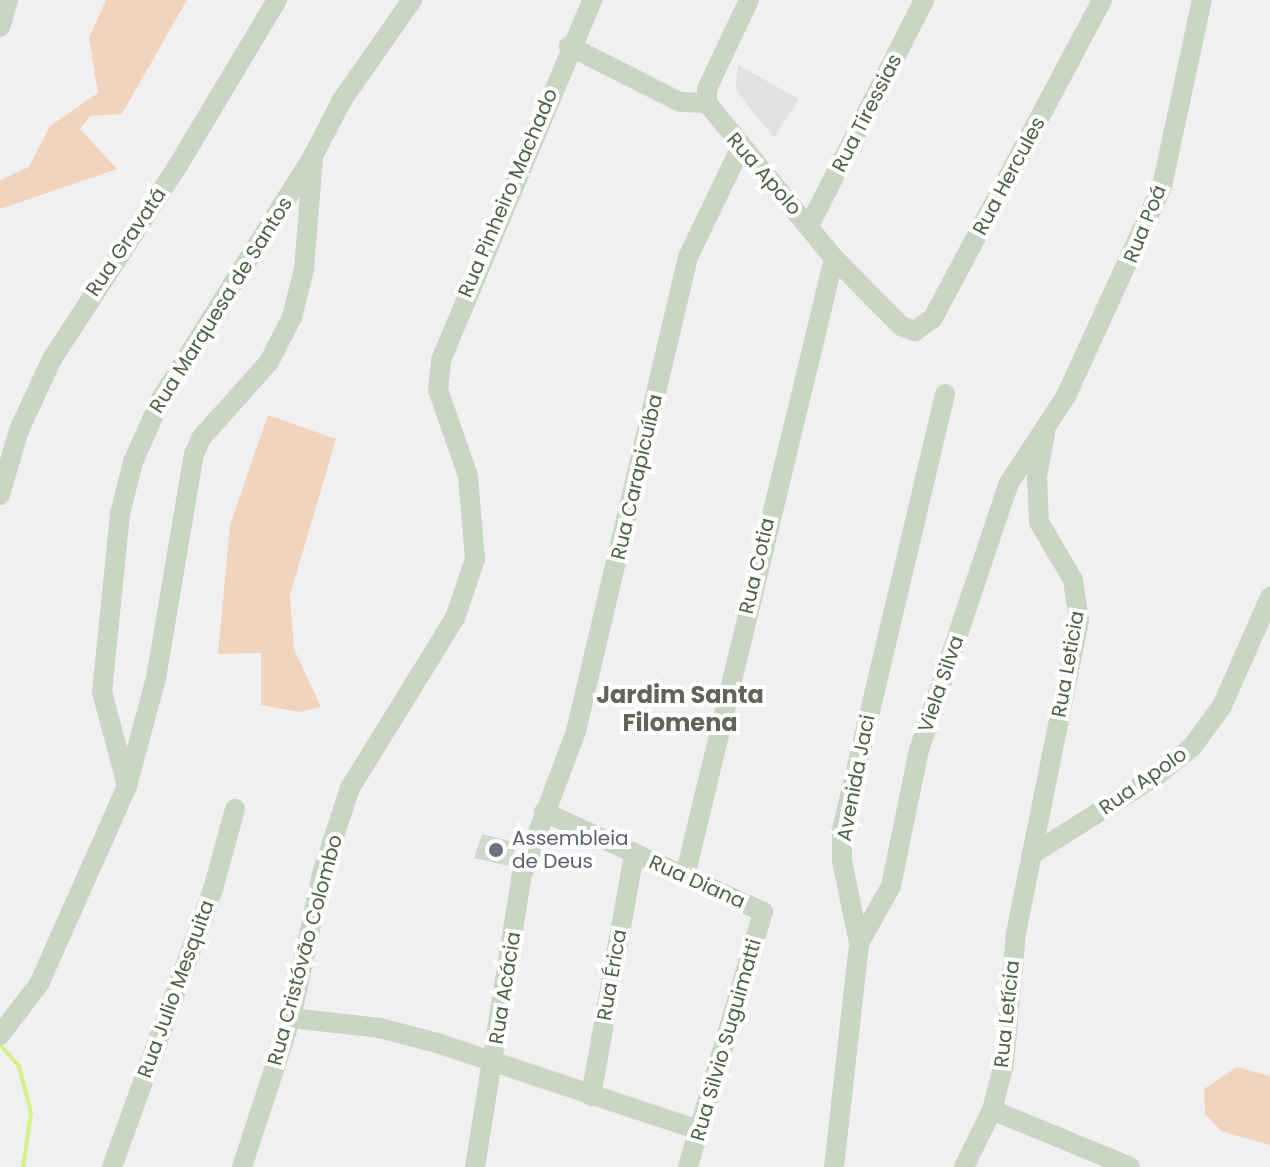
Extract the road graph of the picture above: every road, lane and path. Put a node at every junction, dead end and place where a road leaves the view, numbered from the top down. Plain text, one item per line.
1 (8, 0) edge
2 (277, 0) edge
3 (412, 0) edge
4 (592, 0) edge
5 (749, 0) edge
6 (924, 0) edge
7 (1102, 0) edge
8 (1202, 0) edge
9 (0, 27) edge
10 (569, 46) junction
11 (707, 103) junction
12 (741, 147) junction
13 (313, 156) junction
14 (809, 226) junction
15 (834, 258) junction
16 (901, 326) joint
17 (438, 390) joint
18 (945, 394) dead end
19 (1045, 433) junction
20 (0, 495) edge
21 (1270, 597) edge
22 (127, 786) junction
23 (235, 809) dead end
24 (544, 812) junction
25 (634, 854) junction
26 (1031, 855) junction
27 (685, 876) junction
28 (763, 912) joint
29 (859, 943) junction
30 (291, 1018) junction
31 (0, 1034) edge
32 (493, 1062) junction
33 (591, 1096) junction
34 (992, 1110) junction
35 (699, 1130) junction
36 (475, 1166) edge
37 (112, 1167) edge
38 (242, 1167) edge
39 (688, 1167) edge
40 (834, 1167) edge
41 (964, 1167) edge
42 (1130, 1167) edge

1 - 9 street
2 - 20 street, Rua Gravatá
3 - 13 street, Rua Marquesa de Santos
4 - 10 street, Rua Pinheiro Machado
5 - 11 street
6 - 14 street, Rua Tiressias
7 - 16 street, Rua Hercules
8 - 19 street, Rua Poá
10 - 11 street
10 - 17 street, Rua Pinheiro Machado
11 - 12 street, Rua Apolo
12 - 14 street, Rua Apolo
12 - 24 street, Rua Carapicuíba
13 - 22 street
13 - 22 street, Rua Marquesa de Santos
14 - 15 street, Rua Apolo
15 - 16 street, Rua Apolo
15 - 27 street, Rua Cotia
17 - 30 street, Rua Cristóvão Colombo
18 - 29 street, Avenida Jaci
19 - 26 street, Rua Leticia
19 - 29 street, Viela Silva
21 - 26 street, Rua Apolo
22 - 31 street
23 - 37 street, Rua Julio Mesquita
24 - 25 street, Rua Diana
24 - 32 street, Rua Acácia
25 - 27 street, Rua Diana
25 - 33 street, Rua Érica
26 - 34 street, Rua Letícia
27 - 28 street, Rua Diana
28 - 35 street, Rua Silvio Suguimatti
29 - 40 street, Avenida Jaci
30 - 32 street
30 - 38 street, Rua Cristóvão Colombo
32 - 33 street
32 - 36 street, Rua Acácia
33 - 35 street
34 - 41 street, Rua Letícia
34 - 42 street
35 - 39 street, Rua Silvio Suguimatti

